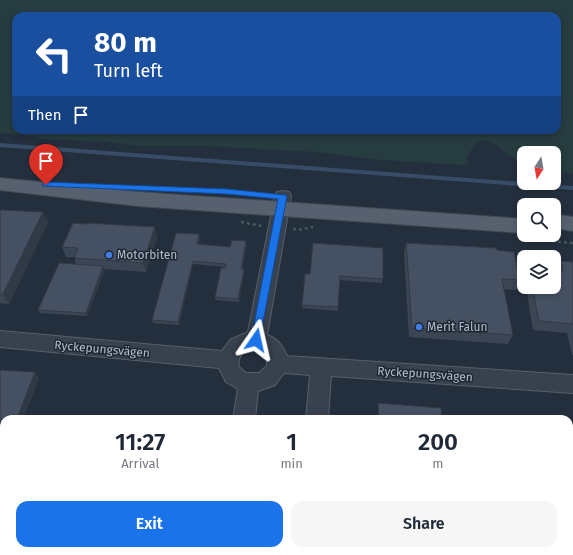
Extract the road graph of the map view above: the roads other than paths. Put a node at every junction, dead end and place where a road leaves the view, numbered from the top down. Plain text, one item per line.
1 (0, 184) edge
2 (282, 202) junction
3 (517, 216) edge
4 (561, 222) edge
5 (573, 224) edge
6 (517, 226) edge
7 (561, 227) edge
8 (573, 228) edge
9 (0, 339) edge
10 (256, 340) junction
11 (228, 360) junction
12 (278, 364) junction
13 (321, 367) junction
14 (249, 383) junction
15 (573, 384) edge
16 (245, 415) edge
17 (317, 415) edge

1 - 2 main road
2 - 3 main road
2 - 6 main road
2 - 10 street
4 - 5 main road
7 - 8 main road
9 - 11 street, Ryckepungsvägen
10 - 11 street
10 - 12 street
11 - 14 street
12 - 13 street, Ryckepungsvägen
12 - 14 street
13 - 15 street, Ryckepungsvägen
13 - 17 street
14 - 16 street

